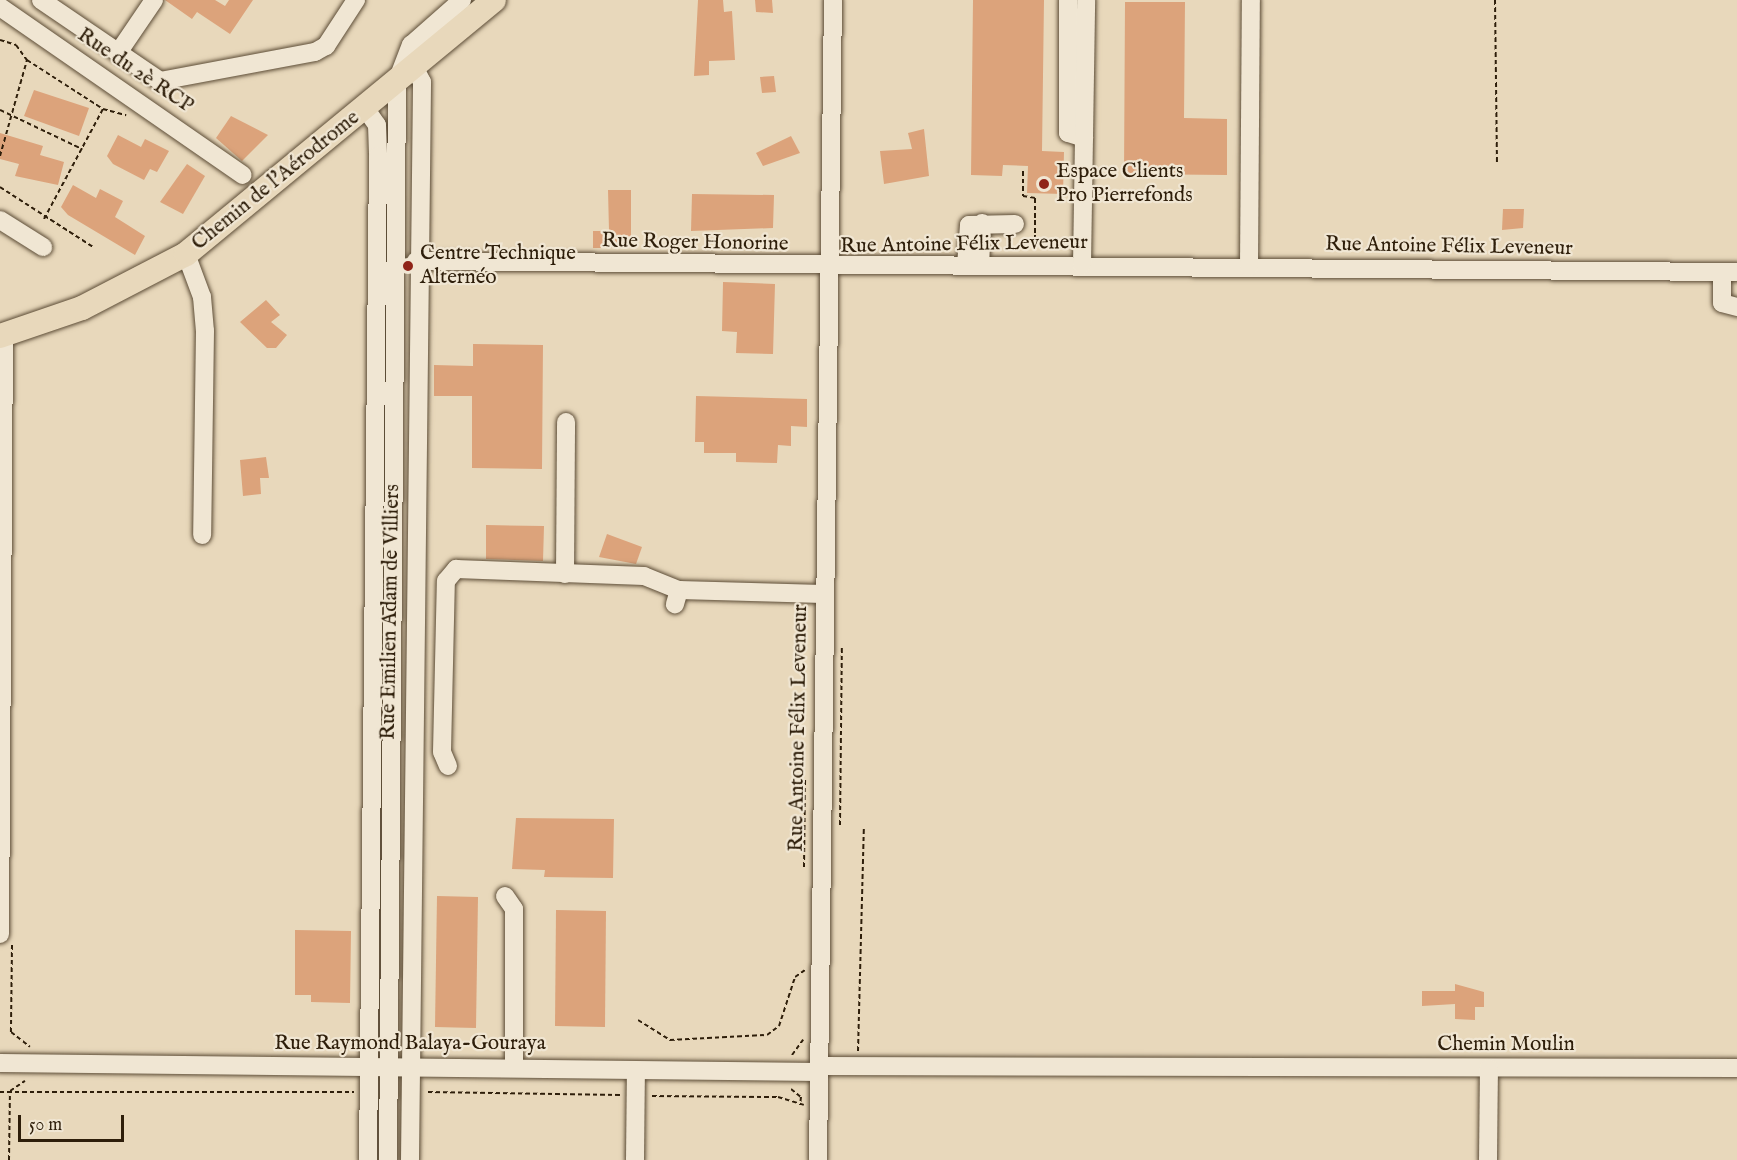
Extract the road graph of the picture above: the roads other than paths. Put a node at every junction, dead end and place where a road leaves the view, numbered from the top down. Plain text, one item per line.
1 (41, 0) edge
2 (154, 0) edge
3 (356, 0) edge
4 (462, 0) edge
5 (495, 0) edge
6 (833, 0) edge
7 (1068, 0) edge
8 (1086, 0) edge
9 (1251, 0) edge
10 (0, 7) edge
11 (118, 53) junction
12 (406, 73) junction
13 (371, 117) junction
14 (1084, 138) junction
15 (400, 145) junction
16 (243, 175) dead end
17 (0, 220) edge
18 (1015, 224) dead end
19 (43, 247) dead end
20 (186, 254) junction
21 (416, 261) junction
22 (973, 266) junction
23 (1082, 266) junction
24 (1249, 267) junction
25 (830, 268) junction
26 (1729, 272) edge
27 (1737, 307) edge
28 (2, 335) edge
29 (566, 422) dead end
30 (202, 535) dead end
31 (565, 574) junction
32 (823, 594) junction
33 (448, 766) dead end
34 (505, 896) dead end
35 (6, 935) edge
36 (0, 1063) edge
37 (390, 1066) junction
38 (409, 1066) junction
39 (857, 1066) joint
40 (368, 1067) junction
41 (514, 1067) junction
42 (1489, 1068) junction
43 (1737, 1068) edge
44 (819, 1069) junction
45 (636, 1071) junction
46 (368, 1160) edge
47 (388, 1160) edge
48 (410, 1160) edge
49 (635, 1160) edge
50 (818, 1160) edge
51 (1488, 1160) edge

1 - 11 street
2 - 11 street
3 - 11 street
4 - 12 street
5 - 12 main road, Chemin de l'Aérodrome
6 - 25 street
7 - 14 street
8 - 14 street
9 - 24 street
10 - 16 street, Rue du 2è RCP
12 - 13 main road, Chemin de l'Aérodrome
12 - 15 street
12 - 21 street, Rue Emilien Adam de Villiers
13 - 15 street
13 - 20 main road, Chemin de l'Aérodrome
13 - 40 street, Rue Emilien Adam de Villiers
14 - 23 street
15 - 37 street
17 - 19 street
18 - 22 street
20 - 28 main road, Chemin de l'Aérodrome
20 - 30 street
21 - 25 street, Rue Roger Honorine
21 - 38 street, Rue Emilien Adam de Villiers
22 - 23 street, Rue Antoine Félix Leveneur
22 - 25 street, Rue Antoine Félix Leveneur
23 - 24 street, Rue Antoine Félix Leveneur
24 - 26 street, Rue Antoine Félix Leveneur
25 - 32 street, Rue Antoine Félix Leveneur
26 - 27 street
28 - 35 street
29 - 31 street
31 - 32 street
31 - 33 street
32 - 44 street, Rue Antoine Félix Leveneur
34 - 41 street
36 - 40 street, Rue Raymond Balaya-Gouraya
37 - 38 street, Rue Raymond Balaya-Gouraya
37 - 40 street, Rue Raymond Balaya-Gouraya
37 - 47 street
38 - 41 street, Rue Raymond Balaya-Gouraya
38 - 48 street, Rue Emilien Adam de Villiers
39 - 42 street, Chemin Moulin
39 - 44 street, Rue Raymond Balaya-Gouraya
40 - 46 street, Rue Emilien Adam de Villiers
41 - 45 street, Rue Raymond Balaya-Gouraya
42 - 43 street, Chemin Moulin
42 - 51 street
44 - 45 street, Rue Raymond Balaya-Gouraya
44 - 50 street, Rue Antoine Félix Leveneur
45 - 49 street

